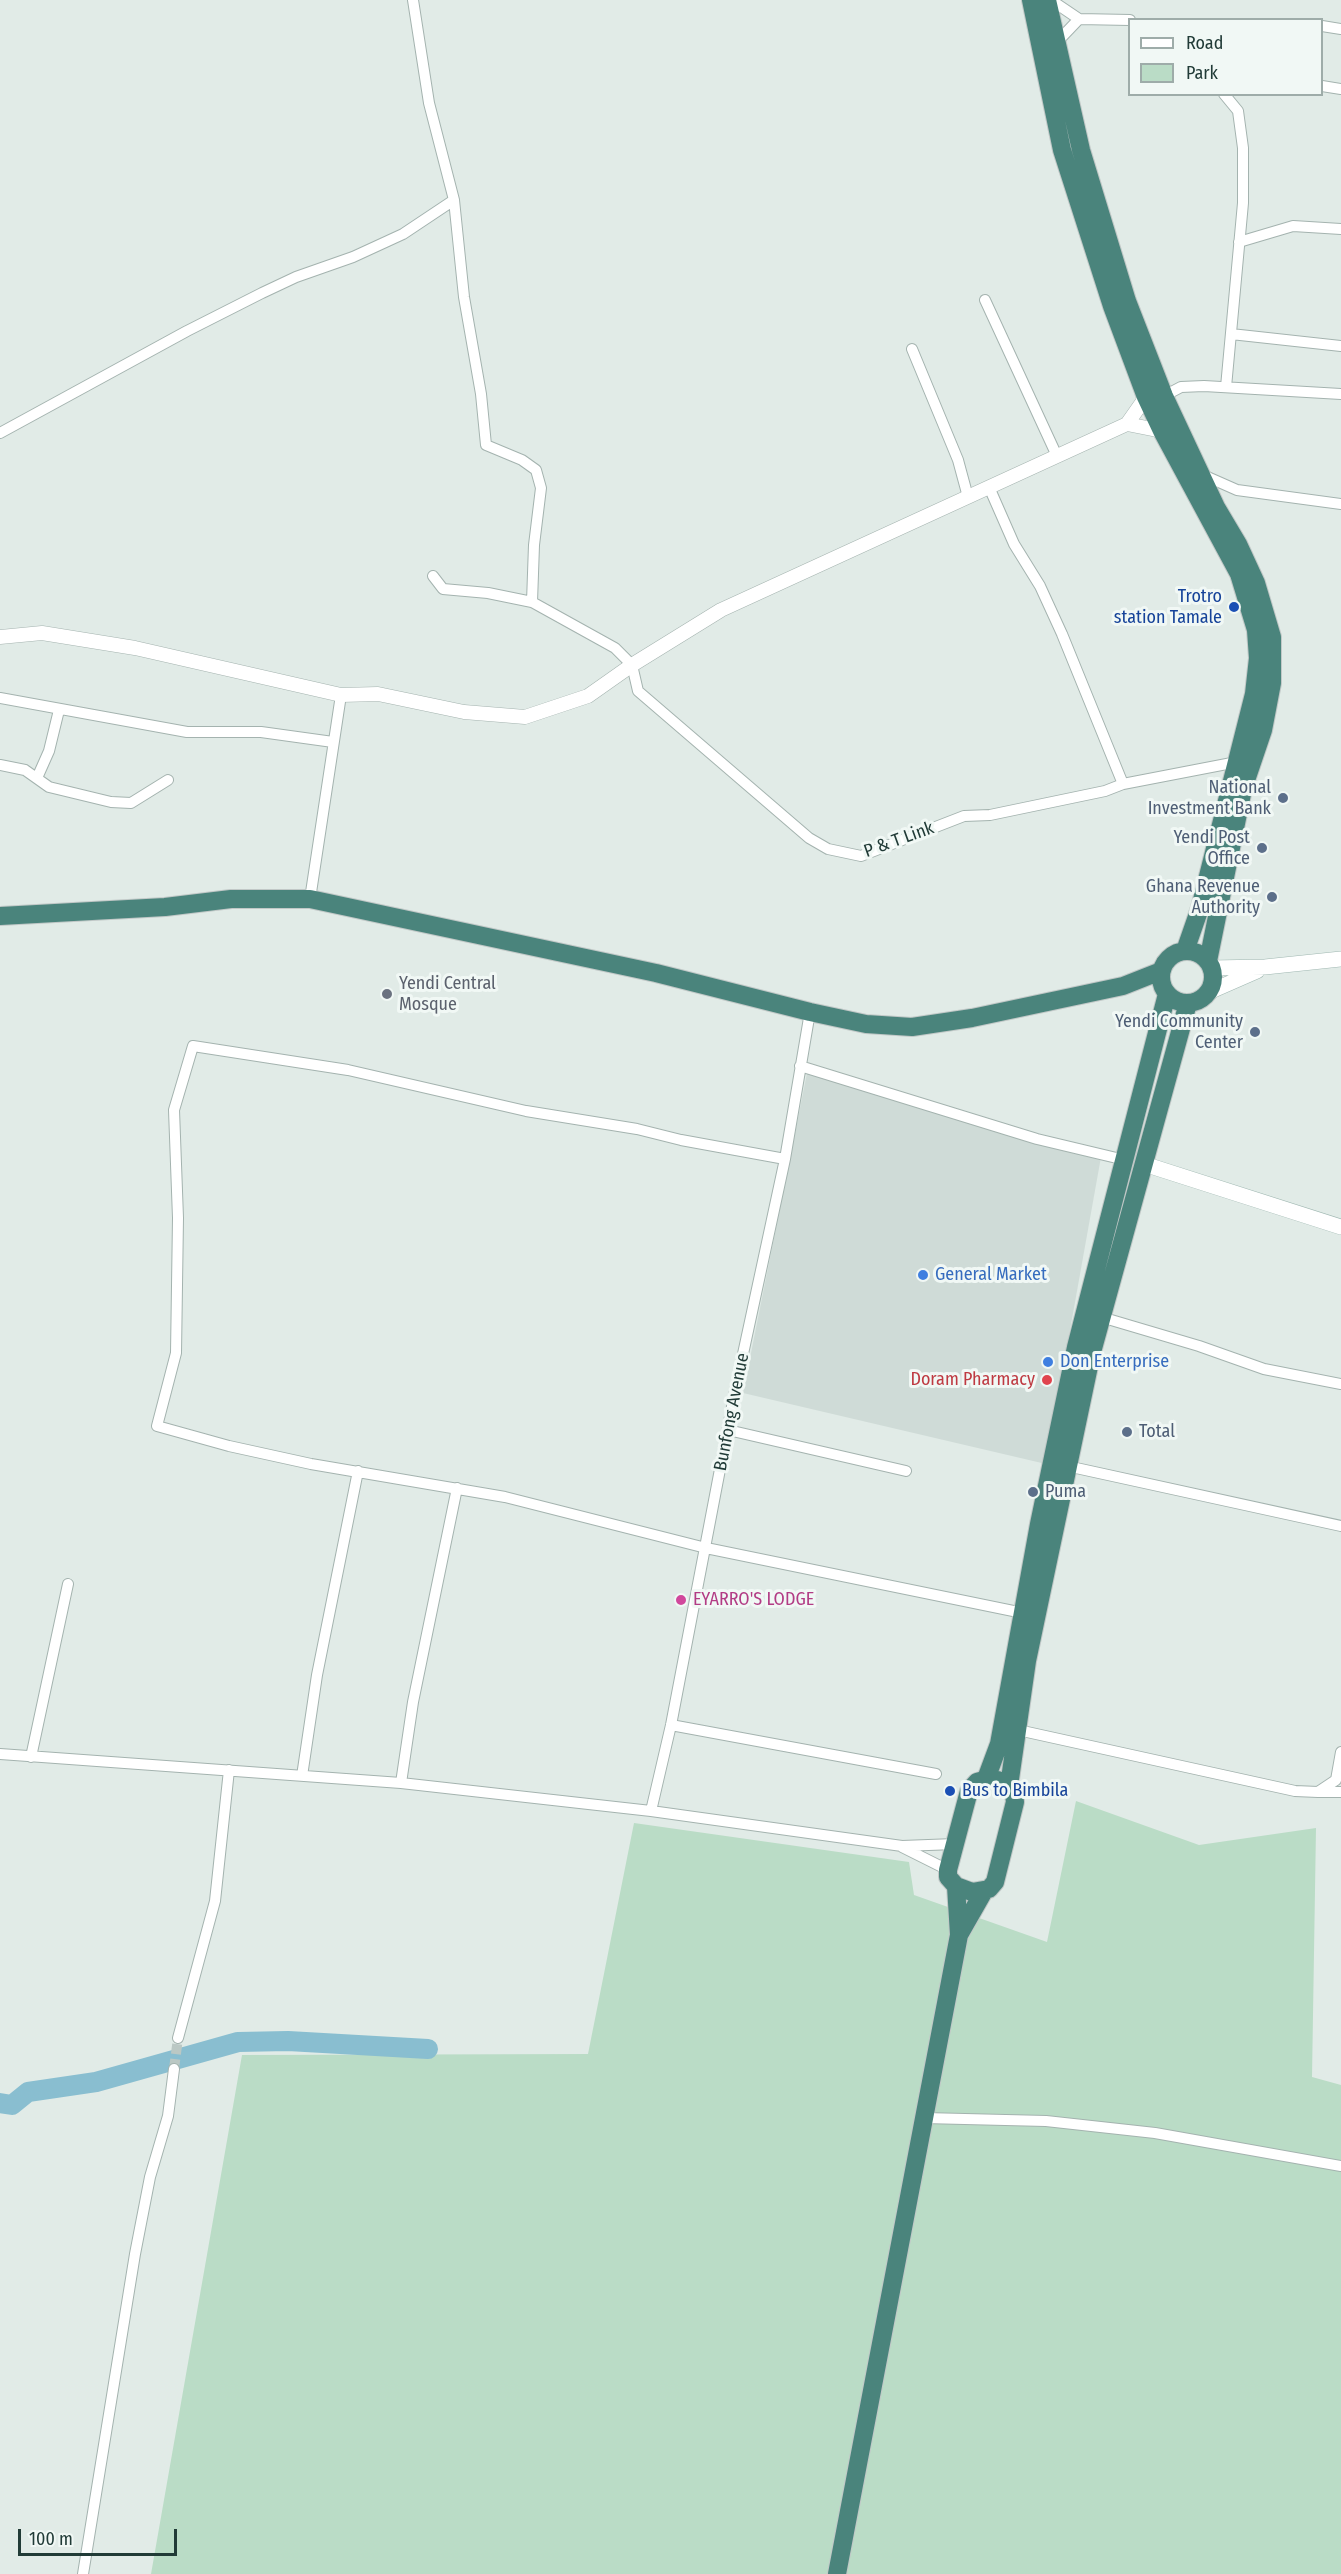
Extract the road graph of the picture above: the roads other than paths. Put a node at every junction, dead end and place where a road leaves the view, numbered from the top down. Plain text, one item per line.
1 (413, 0) edge
2 (1031, 0) edge
3 (1049, 0) edge
4 (1079, 19) junction
5 (1128, 20) edge
6 (1323, 26) edge
7 (1341, 29) edge
8 (1057, 42) junction
9 (1323, 86) edge
10 (1341, 89) edge
11 (1226, 96) edge
12 (454, 200) junction
13 (1341, 229) edge
14 (1239, 242) junction
15 (985, 300) dead end
16 (1231, 334) junction
17 (1341, 346) edge
18 (912, 349) dead end
19 (1226, 387) junction
20 (1341, 394) edge
21 (1153, 399) junction
22 (1127, 424) junction
23 (1162, 431) junction
24 (0, 433) edge
25 (1057, 456) junction
26 (1203, 475) junction
27 (989, 487) junction
28 (968, 497) junction
29 (1341, 504) edge
30 (433, 576) dead end
31 (532, 602) junction
32 (0, 637) edge
33 (632, 665) junction
34 (341, 695) junction
35 (0, 698) edge
36 (59, 710) junction
37 (333, 742) junction
38 (1237, 762) junction
39 (0, 765) edge
40 (37, 778) junction
41 (168, 780) dead end
42 (1123, 784) junction
43 (310, 899) junction
44 (0, 916) edge
45 (1185, 951) junction
46 (1341, 959) edge
47 (1210, 965) junction
48 (1265, 967) junction
49 (1164, 984) junction
50 (1209, 992) junction
51 (1188, 1003) junction
52 (810, 1012) junction
53 (800, 1066) junction
54 (784, 1159) junction
55 (1125, 1160) junction
56 (1144, 1164) junction
57 (1341, 1227) edge
58 (1101, 1317) junction
59 (1341, 1384) edge
60 (728, 1430) junction
61 (1067, 1466) junction
62 (358, 1471) junction
63 (906, 1471) dead end
64 (457, 1488) junction
65 (1341, 1526) edge
66 (706, 1548) junction
67 (69, 1584) dead end
68 (1023, 1613) junction
69 (671, 1725) junction
70 (1018, 1730) junction
71 (1341, 1752) edge
72 (0, 1754) edge
73 (31, 1757) junction
74 (229, 1770) junction
75 (936, 1774) dead end
76 (302, 1776) junction
77 (986, 1779) junction
78 (401, 1783) junction
79 (1009, 1786) junction
80 (1318, 1792) junction
81 (1341, 1792) edge
82 (651, 1811) junction
83 (955, 1844) junction
84 (902, 1846) junction
85 (952, 1878) junction
86 (984, 1891) junction
87 (959, 1935) junction
88 (178, 2038) tunnel mouth
89 (174, 2069) tunnel mouth
90 (924, 2118) junction
91 (1341, 2166) edge
92 (83, 2574) edge
93 (837, 2574) edge

1 - 12 street
2 - 21 highway
3 - 4 street
3 - 8 highway
4 - 5 street
4 - 8 street
6 - 7 street
8 - 21 highway
9 - 10 street
11 - 14 street
12 - 24 street
12 - 31 street
13 - 14 street
14 - 16 street
15 - 25 street
16 - 17 street
16 - 19 street
18 - 28 street
19 - 20 street
19 - 21 street
21 - 22 street
21 - 23 highway
21 - 26 highway
22 - 23 street
22 - 25 street
23 - 38 highway
25 - 27 street
26 - 29 street
26 - 47 highway
27 - 28 street
27 - 42 street
28 - 33 street
30 - 31 street
31 - 33 street
32 - 34 street
33 - 34 street
33 - 42 street, P & T Link
34 - 37 street
35 - 36 street
36 - 37 street
36 - 40 street
37 - 43 street
38 - 42 street, P & T Link
38 - 45 highway
39 - 40 street
40 - 41 street
43 - 44 highway
43 - 52 highway
45 - 47 highway
45 - 49 highway
46 - 48 main road
47 - 48 main road
47 - 50 highway
48 - 50 main road
49 - 51 highway
49 - 52 highway
49 - 55 highway
50 - 51 highway
51 - 56 highway
52 - 53 street, Bunfong Avenue
53 - 54 street, Bunfong Avenue
53 - 55 street
54 - 60 street, Bunfong Avenue
54 - 62 street
55 - 68 highway
56 - 57 main road
56 - 58 highway
58 - 59 street
58 - 61 highway
60 - 63 street
60 - 66 street, Bunfong Avenue
61 - 65 street
61 - 70 highway
62 - 64 street
62 - 76 street
64 - 66 street
64 - 78 street
66 - 68 street
66 - 69 street, Bunfong Avenue
67 - 73 street
68 - 77 highway
69 - 75 street
69 - 82 street, Bunfong Avenue
70 - 79 highway
70 - 80 street
71 - 80 street
72 - 73 street
73 - 74 street
74 - 76 street
74 - 88 street
76 - 78 street
77 - 79 highway
77 - 83 highway
78 - 82 street
79 - 86 highway
80 - 81 street
82 - 84 street
83 - 84 street
83 - 85 highway
84 - 85 street
85 - 86 highway
85 - 87 highway
86 - 87 highway
87 - 90 highway
89 - 92 street
90 - 91 street
90 - 93 highway

